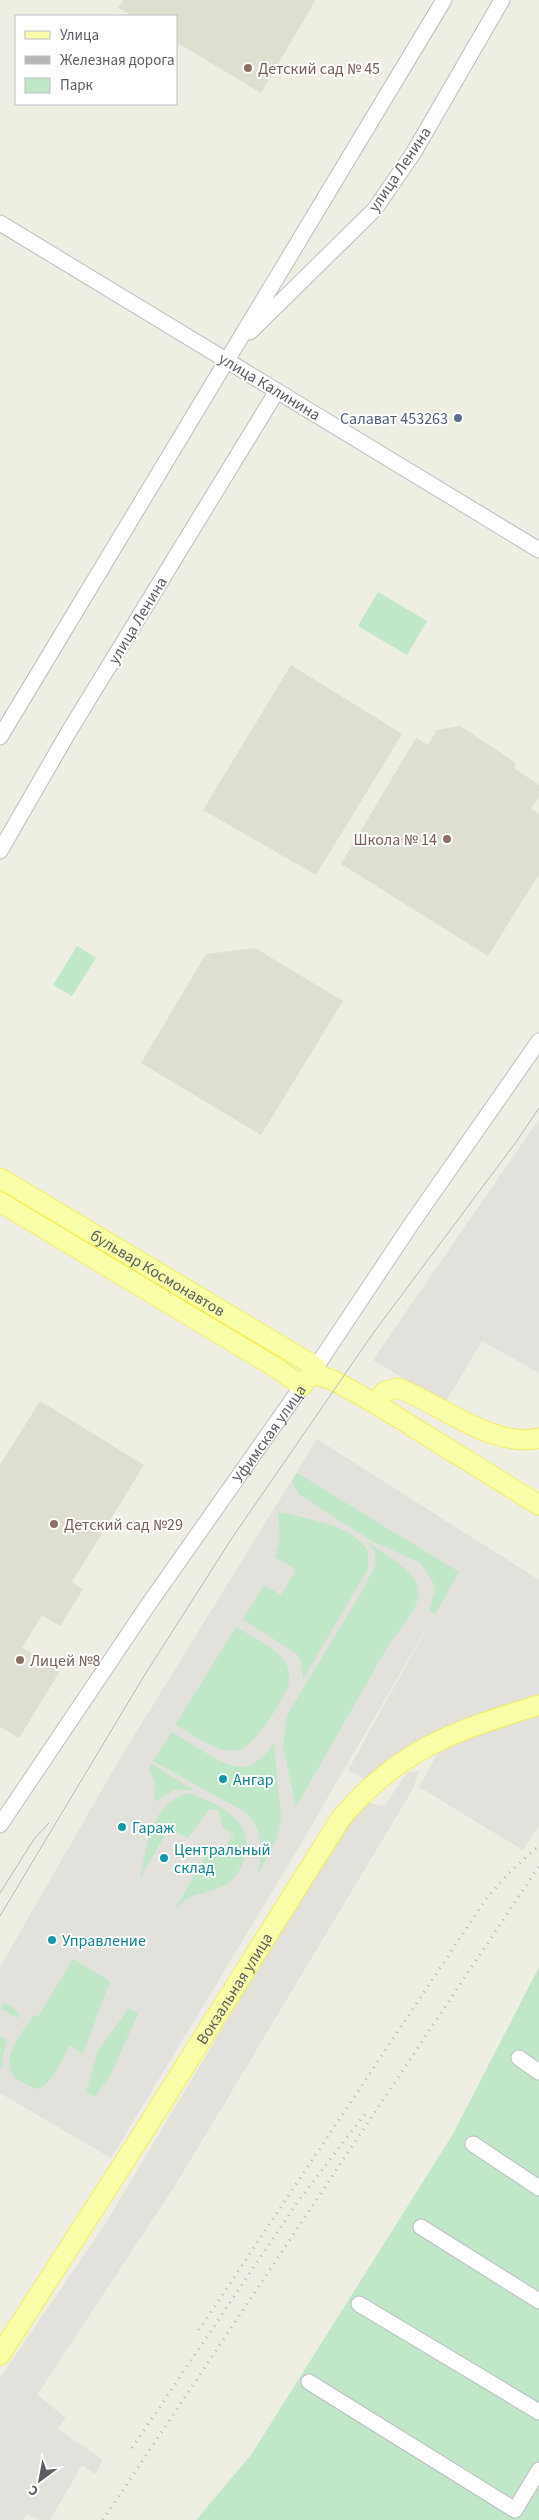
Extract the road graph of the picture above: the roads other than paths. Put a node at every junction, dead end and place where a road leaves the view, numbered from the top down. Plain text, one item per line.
1 (444, 0) edge
2 (502, 0) edge
3 (0, 223) edge
4 (228, 361) junction
5 (277, 391) junction
6 (539, 550) edge
7 (0, 737) edge
8 (0, 851) edge
9 (539, 1041) edge
10 (0, 1178) edge
11 (0, 1202) edge
12 (310, 1375) junction
13 (376, 1404) junction
14 (539, 1438) edge
15 (539, 1505) edge
16 (539, 1705) edge
17 (0, 1825) edge
18 (519, 2058) dead end
19 (539, 2072) edge
20 (473, 2144) dead end
21 (539, 2188) edge
22 (421, 2227) dead end
23 (539, 2301) edge
24 (359, 2304) dead end
25 (0, 2355) edge
26 (309, 2382) dead end
27 (539, 2412) edge
28 (539, 2470) edge

1 - 4 street, улица Ленина
2 - 4 street, улица Ленина
3 - 4 street, улица Калинина
4 - 5 street, улица Калинина
4 - 7 street, улица Ленина
5 - 6 street, улица Калинина
5 - 8 street, улица Ленина
9 - 12 street, Уфимская улица
10 - 12 main road, бульвар Космонавтов
11 - 12 main road, бульвар Космонавтов
12 - 13 main road, бульвар Космонавтов
12 - 17 street, Уфимская улица
13 - 14 main road
13 - 15 main road, бульвар Космонавтов
16 - 25 main road, Вокзальная улица
18 - 19 street
20 - 21 street
22 - 23 street
24 - 27 street
26 - 28 street

